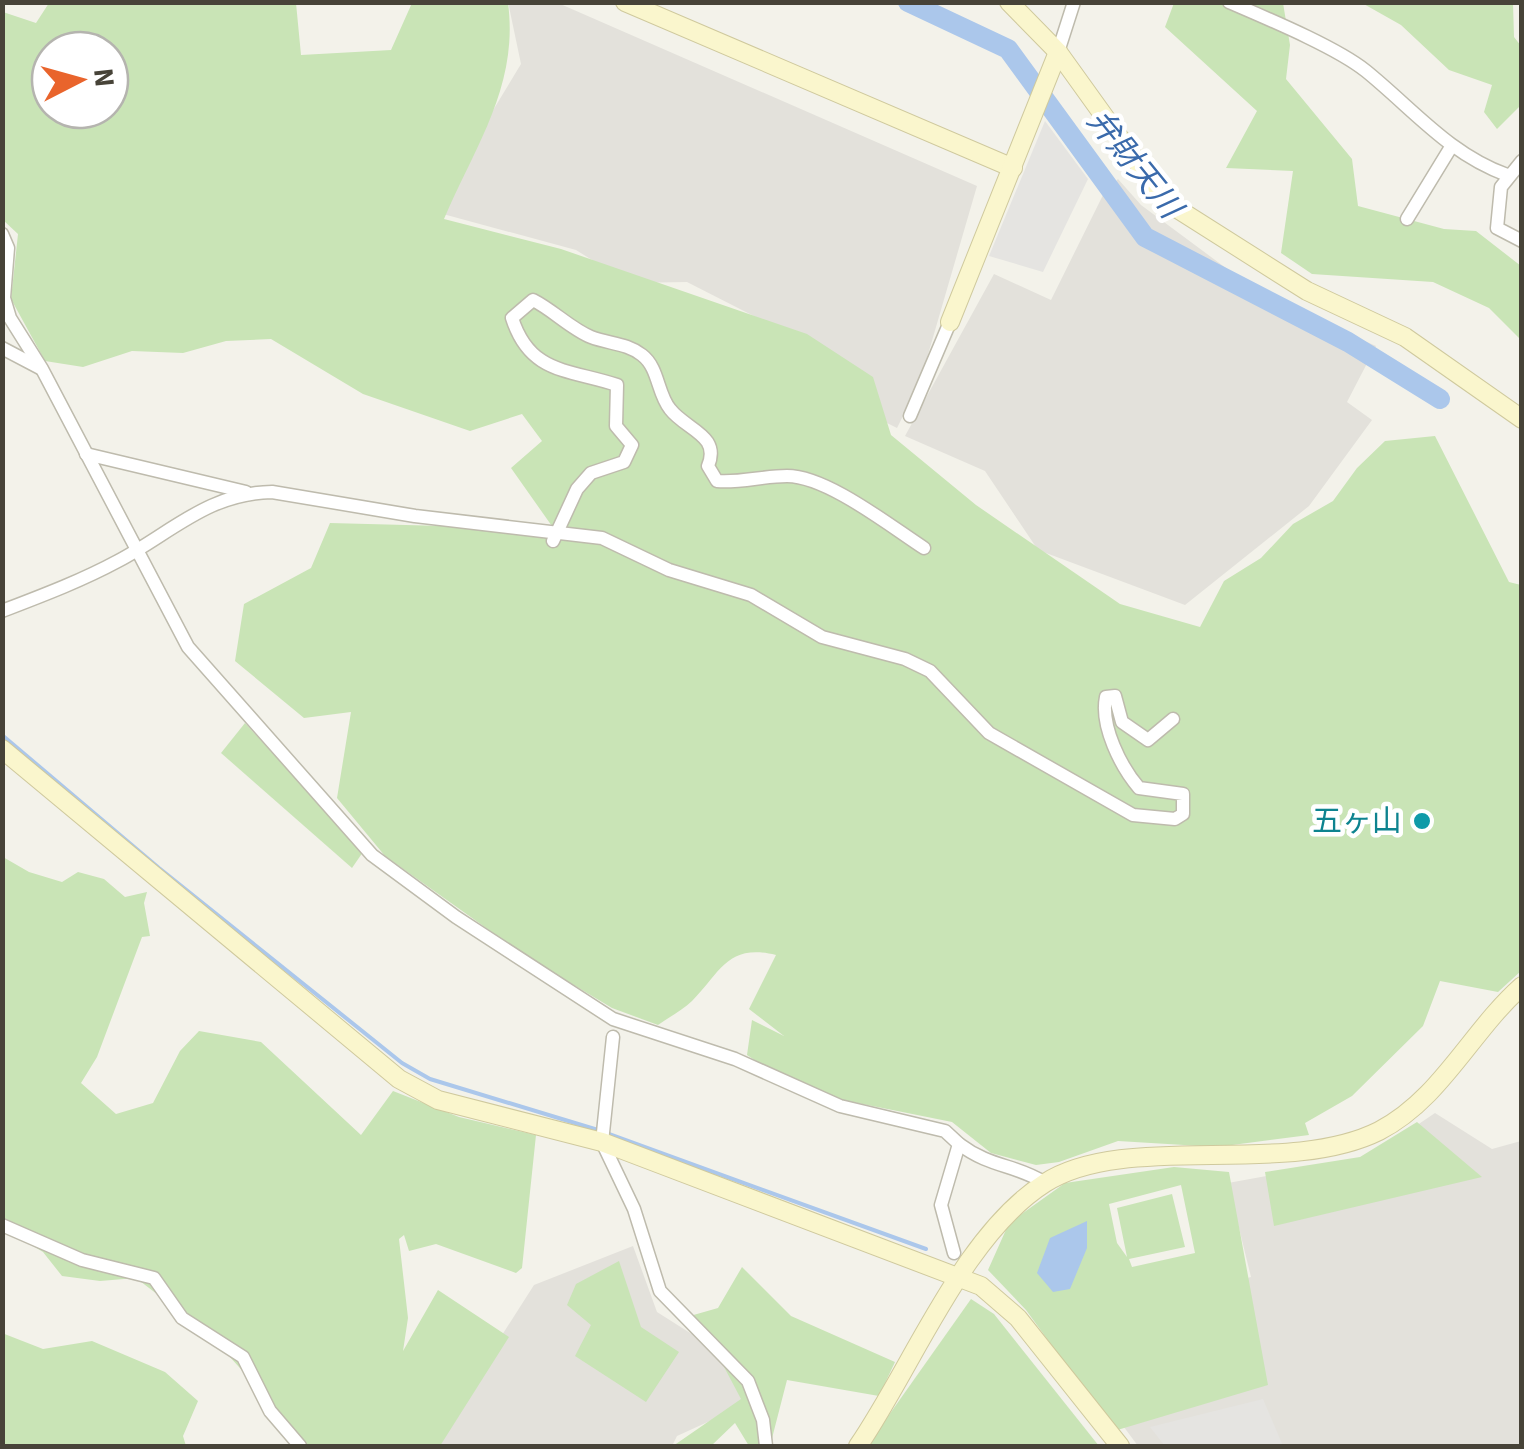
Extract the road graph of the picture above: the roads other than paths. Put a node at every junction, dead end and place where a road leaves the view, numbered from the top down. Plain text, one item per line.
1 (625, 2) edge
2 (1009, 2) edge
3 (1074, 2) edge
4 (1229, 2) edge
5 (1058, 52) junction
6 (1450, 147) junction
7 (1522, 162) edge
8 (1013, 168) junction
9 (1508, 175) junction
10 (1407, 219) dead end
11 (2, 234) edge
12 (1522, 241) edge
13 (950, 322) joint
14 (2, 348) edge
15 (42, 369) junction
16 (910, 416) dead end
17 (1522, 419) edge
18 (86, 454) junction
19 (248, 492) junction
20 (556, 535) junction
21 (924, 548) dead end
22 (136, 552) junction
23 (2, 611) edge
24 (1172, 719) dead end
25 (2, 749) edge
26 (1522, 986) edge
27 (614, 1037) dead end
28 (602, 1142) junction
29 (959, 1144) junction
30 (1045, 1183) junction
31 (2, 1225) edge
32 (954, 1252) dead end
33 (962, 1276) junction
34 (300, 1446) edge
35 (766, 1446) edge
36 (858, 1446) edge
37 (1120, 1446) edge

1 - 8 street
2 - 5 street
3 - 5 street
4 - 6 street
5 - 8 street
5 - 17 street
6 - 9 street
6 - 10 street
7 - 9 street
8 - 13 street
9 - 12 street
11 - 15 street
13 - 16 street
14 - 15 street
15 - 18 street
18 - 19 street
18 - 22 street
19 - 20 street
19 - 22 street
20 - 21 street
20 - 24 street
22 - 23 street
22 - 29 street
25 - 28 street
26 - 30 street
27 - 28 street
28 - 33 street
28 - 35 street
29 - 30 street
29 - 32 street
30 - 33 street
31 - 34 street
33 - 36 street
33 - 37 street

